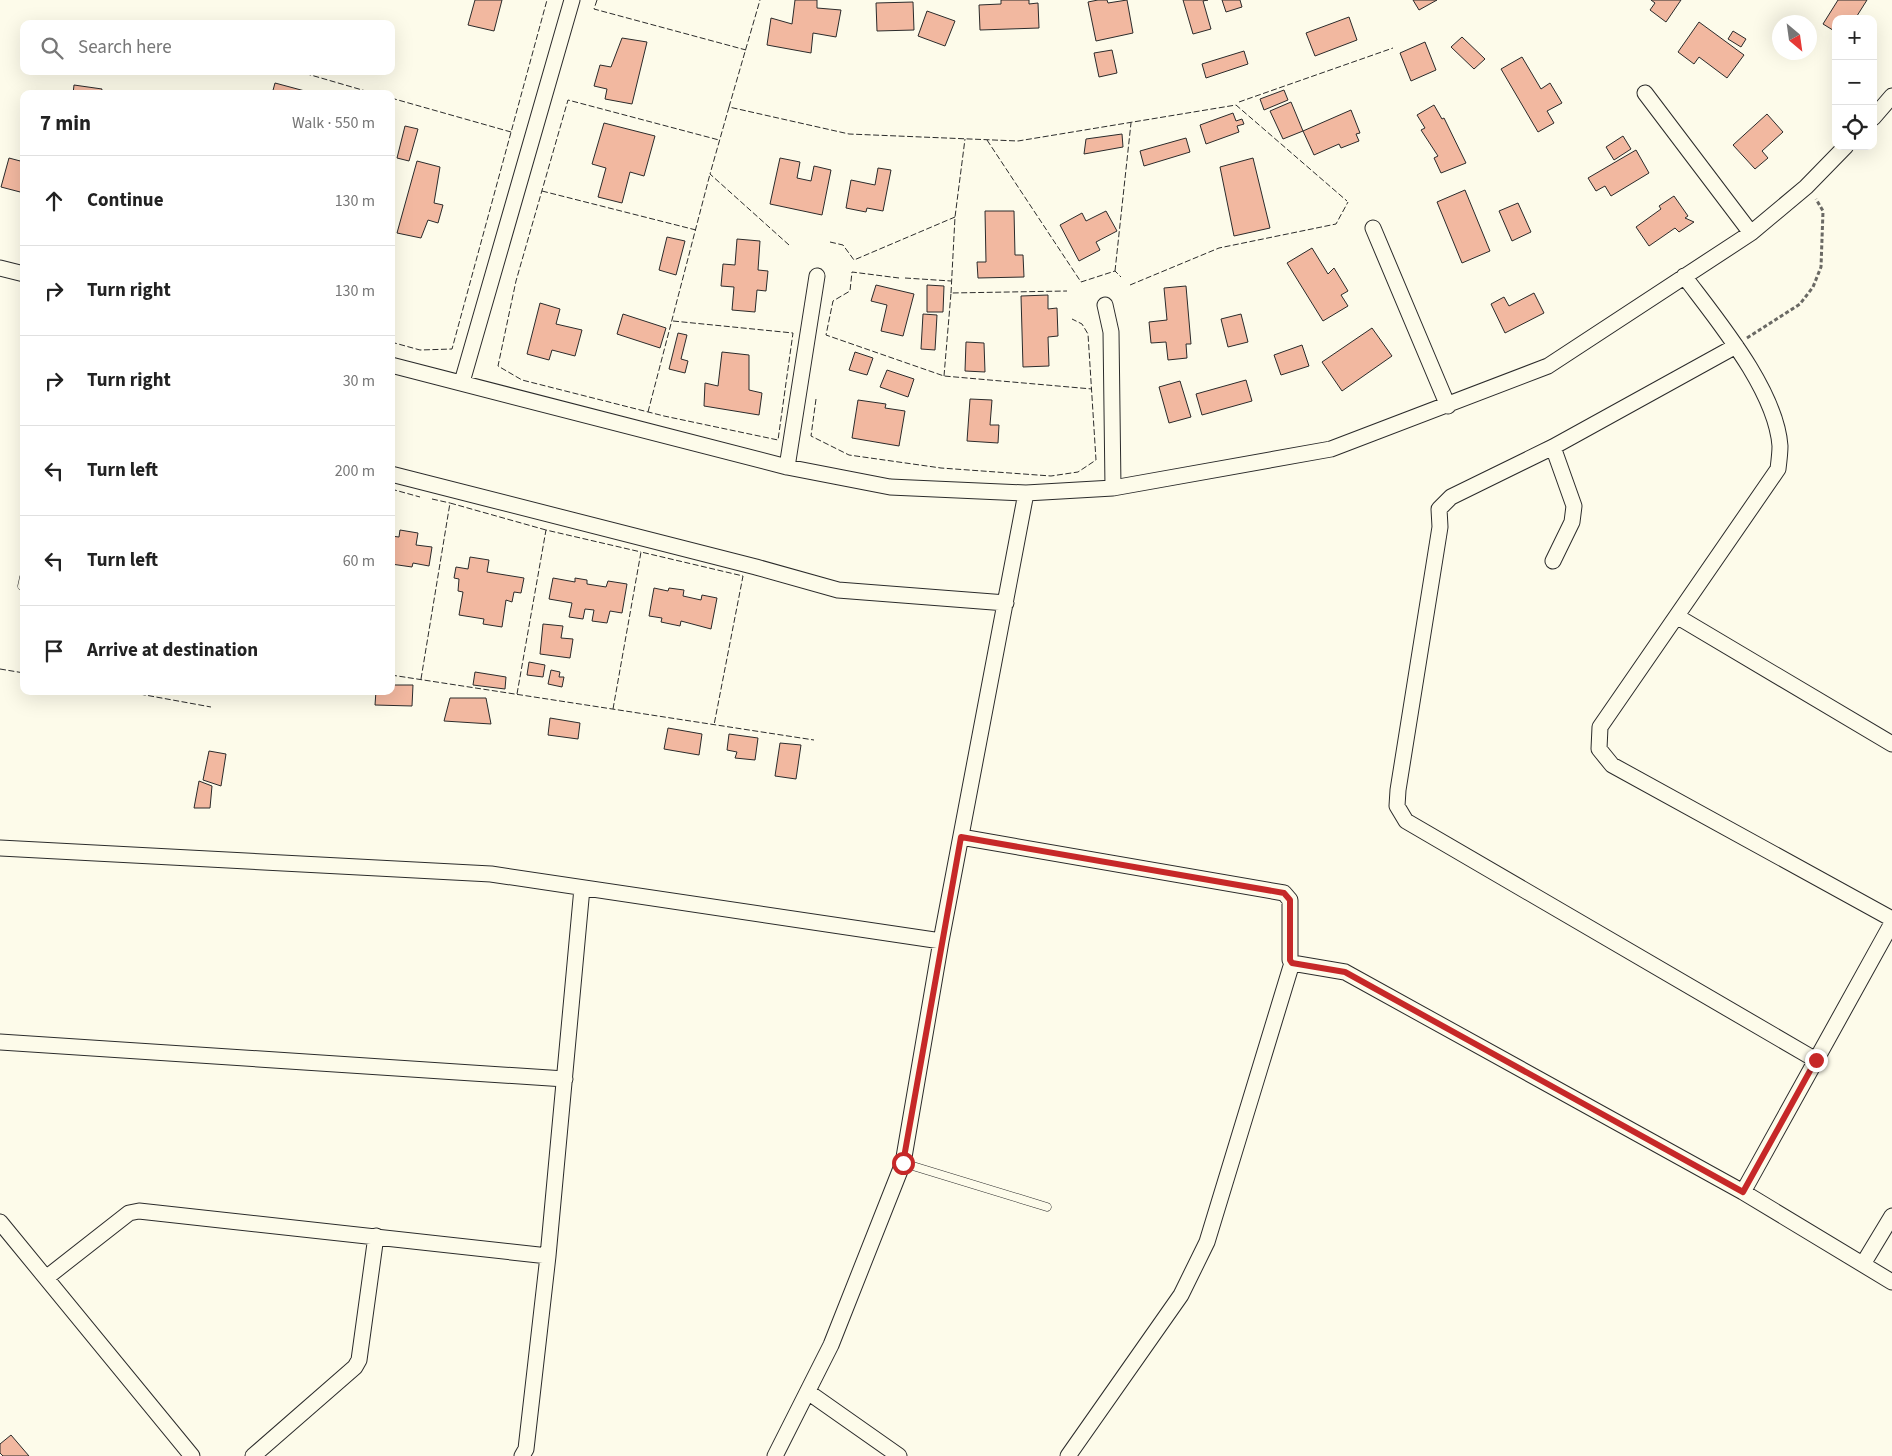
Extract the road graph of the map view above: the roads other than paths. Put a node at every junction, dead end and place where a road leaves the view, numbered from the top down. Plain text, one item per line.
1 (572, 0) edge
2 (1645, 93) dead end
3 (1892, 96) edge
4 (1877, 113) edge
5 (1842, 150) edge
6 (1373, 228) dead end
7 (1751, 233) junction
8 (0, 268) edge
9 (20, 273) edge
10 (817, 276) dead end
11 (1684, 276) junction
12 (1105, 305) dead end
13 (1736, 346) junction
14 (395, 366) edge
15 (462, 382) junction
16 (1448, 406) junction
17 (1553, 447) junction
18 (787, 468) junction
19 (395, 475) edge
20 (1113, 488) junction
21 (1026, 493) junction
22 (1553, 561) dead end
23 (1006, 603) junction
24 (1678, 616) junction
25 (1892, 744) edge
26 (961, 837) junction
27 (0, 848) edge
28 (582, 888) junction
29 (1892, 921) edge
30 (941, 941) junction
31 (1292, 963) junction
32 (0, 1042) edge
33 (1816, 1060) junction
34 (564, 1079) junction
35 (903, 1163) junction
36 (1743, 1192) junction
37 (1047, 1208) dead end
38 (1892, 1216) edge
39 (0, 1222) edge
40 (376, 1236) junction
41 (548, 1256) junction
42 (1863, 1264) junction
43 (46, 1278) junction
44 (1892, 1282) edge
45 (808, 1392) junction
46 (192, 1456) edge
47 (253, 1456) edge
48 (522, 1456) edge
49 (776, 1456) edge
50 (899, 1456) edge
51 (1068, 1456) edge

1 - 15 street
2 - 7 street
3 - 4 street
5 - 7 street
6 - 16 street
7 - 11 street
8 - 9 street
10 - 18 street
11 - 13 street
11 - 16 street
12 - 20 street
13 - 17 street
13 - 24 street
14 - 15 street
15 - 18 street
16 - 20 street
17 - 22 street
17 - 33 street
18 - 21 street
19 - 23 street
20 - 21 street
21 - 23 street
23 - 26 street
24 - 25 street
24 - 29 street
26 - 30 street
26 - 31 street
27 - 28 street
28 - 30 street
28 - 34 street
29 - 33 street
30 - 35 street
31 - 36 street
31 - 51 street
32 - 34 street
33 - 36 street
34 - 41 street
35 - 37 lane
35 - 45 street
36 - 42 street
38 - 42 street
39 - 43 street
40 - 41 street
40 - 43 street
40 - 47 street
41 - 48 street
42 - 44 street
43 - 46 street
45 - 49 street
45 - 50 street

